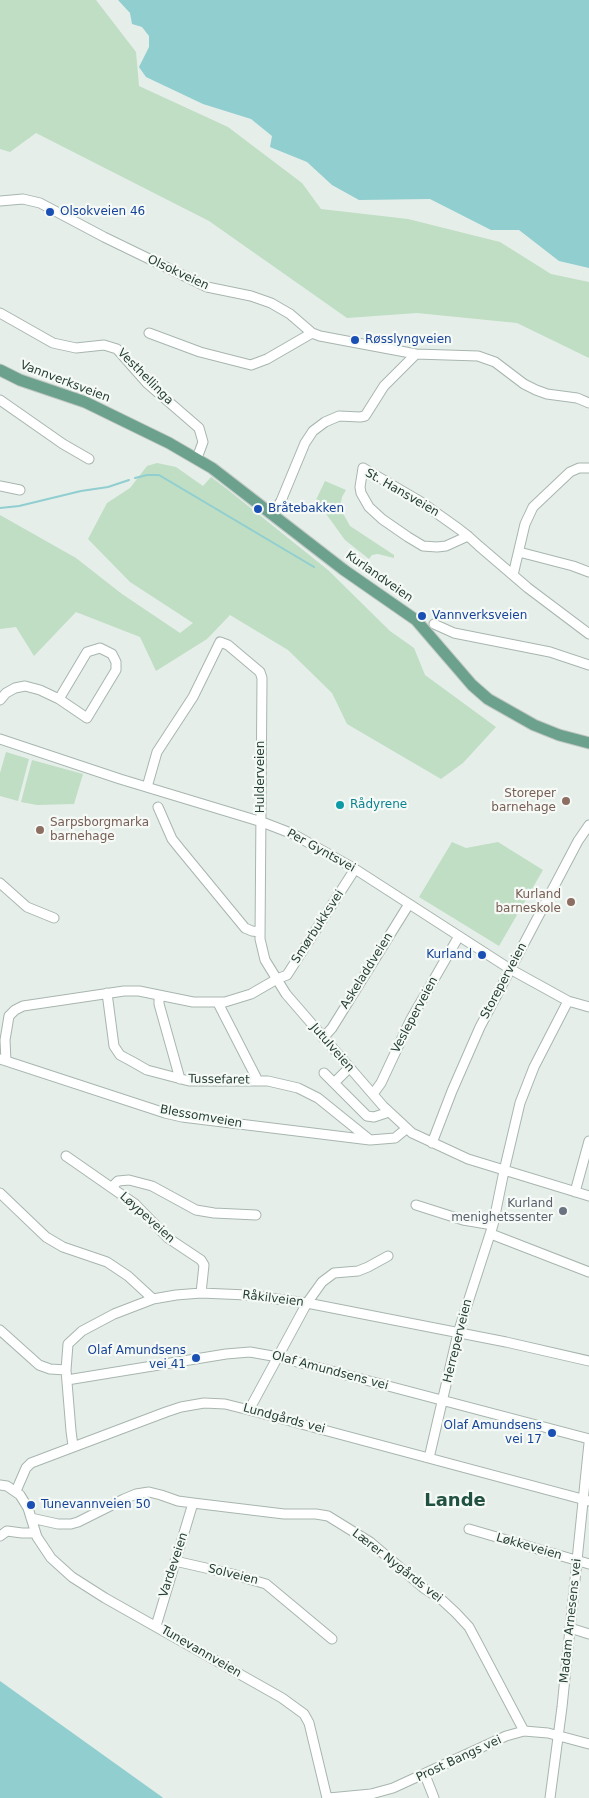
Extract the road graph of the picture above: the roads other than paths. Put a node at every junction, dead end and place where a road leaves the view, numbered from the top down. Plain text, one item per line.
1 (0, 201) edge
2 (0, 313) edge
3 (149, 333) dead end
4 (312, 333) junction
5 (416, 354) junction
6 (0, 370) edge
7 (0, 400) edge
8 (589, 404) edge
9 (197, 458) junction
10 (89, 459) dead end
11 (589, 468) edge
12 (0, 486) edge
13 (20, 490) dead end
14 (273, 514) junction
15 (468, 536) junction
16 (519, 552) junction
17 (589, 572) edge
18 (513, 575) junction
19 (434, 624) dead end
20 (589, 634) edge
21 (589, 665) edge
22 (0, 700) edge
23 (60, 700) junction
24 (87, 718) junction
25 (94, 726) dead end
26 (0, 739) edge
27 (589, 743) edge
28 (147, 787) junction
29 (158, 807) dead end
30 (262, 822) junction
31 (589, 826) edge
32 (355, 869) junction
33 (0, 884) edge
34 (409, 904) junction
35 (54, 918) dead end
36 (260, 932) junction
37 (459, 936) junction
38 (510, 969) junction
39 (277, 979) junction
40 (107, 993) junction
41 (159, 995) junction
42 (568, 1001) junction
43 (218, 1002) junction
44 (589, 1007) edge
45 (323, 1038) junction
46 (3, 1060) edge
47 (349, 1068) junction
48 (324, 1073) dead end
49 (180, 1079) junction
50 (258, 1081) junction
51 (334, 1083) junction
52 (373, 1094) junction
53 (389, 1112) junction
54 (406, 1129) junction
55 (370, 1140) junction
56 (589, 1141) edge
57 (432, 1143) junction
58 (66, 1156) dead end
59 (504, 1171) junction
60 (112, 1187) junction
61 (575, 1192) junction
62 (0, 1193) edge
63 (589, 1196) edge
64 (416, 1205) dead end
65 (256, 1215) dead end
66 (492, 1230) junction
67 (388, 1256) dead end
68 (589, 1272) edge
69 (201, 1293) junction
70 (153, 1299) junction
71 (307, 1303) junction
72 (0, 1330) edge
73 (458, 1333) junction
74 (278, 1357) junction
75 (589, 1361) edge
76 (67, 1375) junction
77 (443, 1402) junction
78 (249, 1410) junction
79 (589, 1439) edge
80 (589, 1443) edge
81 (73, 1446) junction
82 (429, 1458) junction
83 (0, 1485) edge
84 (16, 1491) junction
85 (586, 1500) edge
86 (193, 1503) junction
87 (31, 1518) junction
88 (470, 1529) dead end
89 (35, 1533) junction
90 (0, 1536) edge
91 (577, 1560) junction
92 (175, 1561) junction
93 (589, 1564) edge
94 (156, 1626) junction
95 (570, 1628) junction
96 (589, 1634) edge
97 (332, 1639) dead end
98 (524, 1731) junction
99 (559, 1735) junction
100 (589, 1744) edge
101 (425, 1774) junction
102 (328, 1798) edge
103 (434, 1798) edge
104 (550, 1798) edge

1 - 4 street, Olsokveien
2 - 9 street, Vesthellinga
3 - 4 street
4 - 5 street, Olsokveien
5 - 8 street, Olsokveien
5 - 14 street
6 - 9 main road, Vannverksveien
7 - 10 street
9 - 14 main road, Vannverksveien
11 - 16 street
12 - 13 street
14 - 27 main road, Kurlandveien
15 - 15 street, St. Hansveien
15 - 18 street, St. Hansveien
16 - 17 street
16 - 18 street
18 - 20 street, St. Hansveien
19 - 21 street
22 - 23 street
23 - 24 street
23 - 24 street
24 - 25 street
26 - 28 street, Per Gyntsvei
28 - 30 street, Per Gyntsvei
28 - 30 street, Hulderveien
29 - 36 street
30 - 32 street, Per Gyntsvei
30 - 36 street, Hulderveien
31 - 38 street, Storeperveien
32 - 34 street, Per Gyntsvei
32 - 39 street, Smørbukksvei
33 - 35 street
34 - 37 street, Per Gyntsvei
34 - 45 street, Askeladdveien
36 - 39 street, Jutulveien
37 - 38 street, Per Gyntsvei
37 - 52 street, Vesleperveien
38 - 42 street, Per Gyntsvei
38 - 57 street, Storeperveien
39 - 43 street, Smørbukksvei
39 - 45 street, Jutulveien
40 - 41 street, Smørbukksvei
40 - 46 street, Smørbukksvei
40 - 49 street, Tussefaret
41 - 43 street, Smørbukksvei
41 - 49 street
42 - 44 street, Per Gyntsvei
42 - 59 street, Herreperveien
43 - 50 street
45 - 47 street, Jutulveien
46 - 55 street, Blessomveien
47 - 51 street
47 - 52 street, Jutulveien
48 - 51 street
49 - 50 street, Tussefaret
50 - 55 street, Tussefaret
51 - 53 street
52 - 53 street, Jutulveien
53 - 54 street, Jutulveien
54 - 55 street, Blessomveien
54 - 57 street, Jutulveien
56 - 61 street
57 - 59 street, Jutulveien
58 - 60 street, Løypeveien
59 - 61 street, Jutulveien
59 - 66 street, Herreperveien
60 - 65 street
60 - 69 street, Løypeveien
61 - 63 street, Jutulveien
62 - 70 street
64 - 66 street
66 - 68 street
66 - 73 street, Herreperveien
67 - 71 street
69 - 70 street, Råkilveien
69 - 71 street, Råkilveien
70 - 76 street, Råkilveien
71 - 73 street, Råkilveien
71 - 74 street
72 - 76 street, Olaf Amundsens vei
73 - 75 street, Råkilveien
73 - 77 street, Herreperveien
74 - 76 street, Olaf Amundsens vei
74 - 77 street, Olaf Amundsens vei
74 - 78 street
76 - 81 street, Råkilveien
77 - 79 street, Olaf Amundsens vei
77 - 82 street, Herreperveien
78 - 81 street, Lundgårds vei
78 - 82 street, Lundgårds vei
80 - 85 street, Madam Arnesens vei
81 - 84 street, Lundgårds vei
82 - 85 street, Lundgårds vei
83 - 84 street
84 - 87 street, Tunevannveien
85 - 91 street, Madam Arnesens vei
86 - 87 street, Lærer Nygårds vei
86 - 92 street, Vardeveien
86 - 98 street, Lærer Nygårds vei
87 - 89 street, Tunevannveien
88 - 91 street, Løkkeveien
89 - 90 street
89 - 94 street, Tunevannveien
91 - 93 street, Løkkeveien
91 - 95 street, Madam Arnesens vei
92 - 94 street, Vardeveien
92 - 97 street, Solveien
94 - 102 street, Tunevannveien
95 - 96 street
95 - 99 street, Madam Arnesens vei
98 - 99 street, Prost Bangs vei
98 - 101 street, Prost Bangs vei
99 - 100 street, Prost Bangs vei
99 - 104 street, Madam Arnesens vei
101 - 102 street, Prost Bangs vei
101 - 103 street

